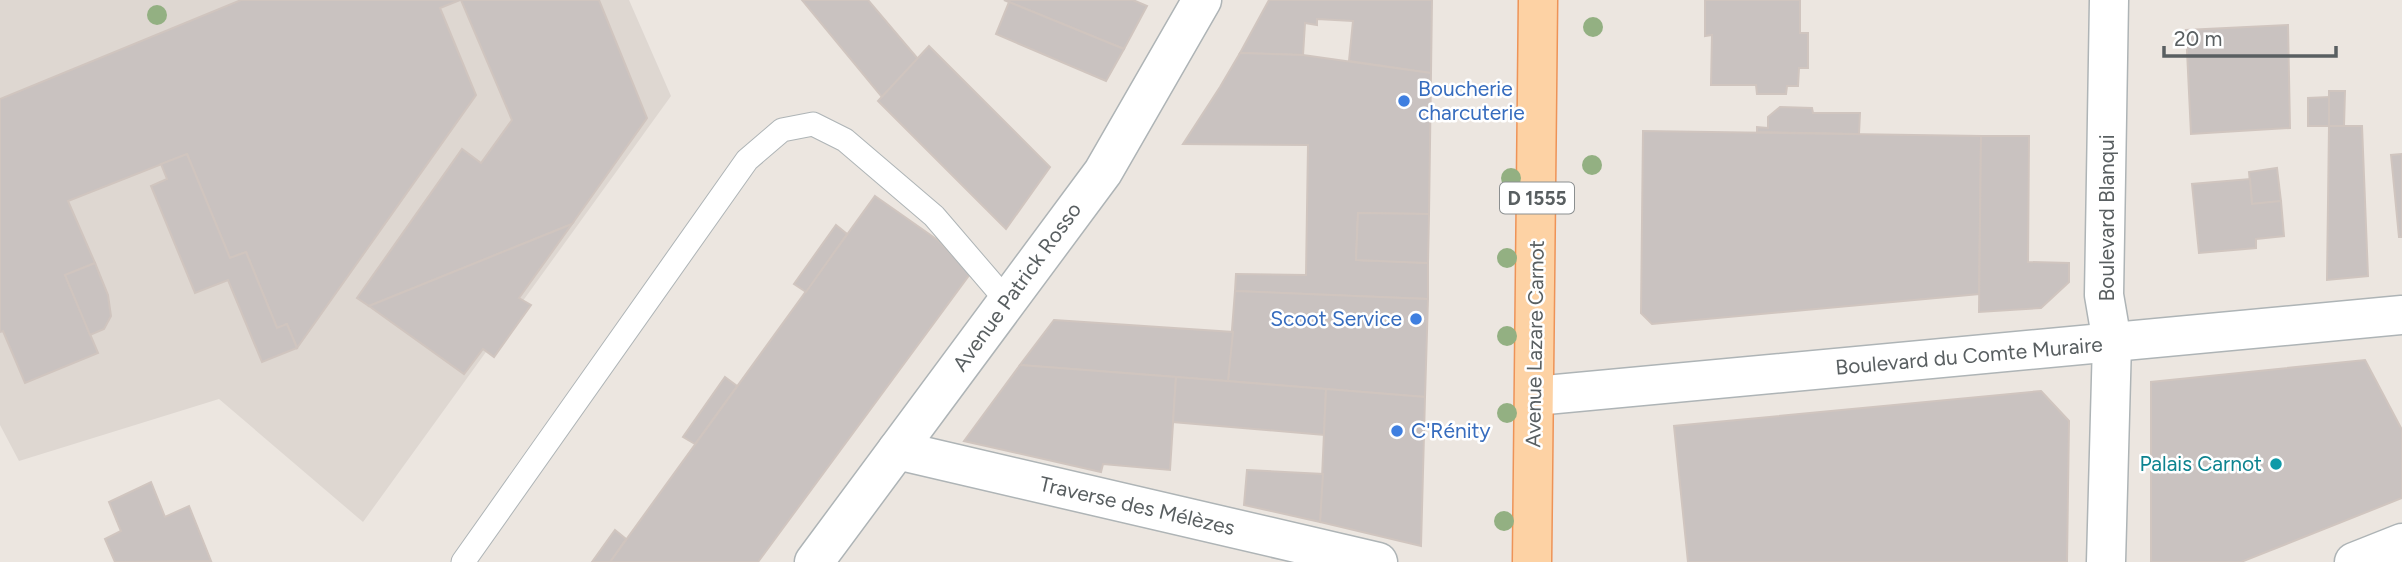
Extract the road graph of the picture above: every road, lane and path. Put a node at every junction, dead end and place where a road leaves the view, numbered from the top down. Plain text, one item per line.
1 (1202, 0) edge
2 (1538, 0) edge
3 (2109, 0) edge
4 (1007, 301) junction
5 (2402, 315) edge
6 (2112, 342) junction
7 (1535, 396) junction
8 (897, 450) junction
9 (2402, 543) edge
10 (463, 562) edge
11 (814, 562) edge
12 (1378, 562) edge
13 (1532, 562) edge
14 (2106, 562) edge
15 (2354, 562) edge

1 - 4 street, Avenue Patrick Rosso
2 - 7 main road, Avenue Lazare Carnot / D 1555
3 - 6 street, Boulevard Blanqui
4 - 8 street, Avenue Patrick Rosso
4 - 10 lane
5 - 6 street, Boulevard du Comte Muraire
6 - 7 street, Boulevard du Comte Muraire
6 - 14 street, Boulevard Blanqui
7 - 13 main road, Avenue Lazare Carnot / D 1555
8 - 11 street, Avenue Patrick Rosso
8 - 12 street, Traverse des Mélèzes
9 - 15 street

